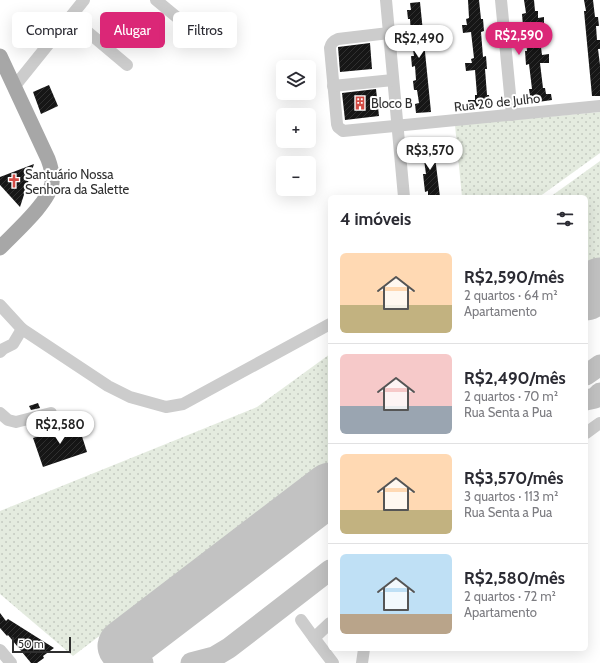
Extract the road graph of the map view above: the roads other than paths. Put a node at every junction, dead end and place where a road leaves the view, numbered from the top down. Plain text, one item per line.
1 (84, 0) edge
2 (156, 0) edge
3 (386, 0) edge
4 (501, 0) edge
5 (74, 12) edge
6 (173, 14) edge
7 (389, 33) junction
8 (92, 36) edge
9 (45, 48) edge
10 (0, 56) edge
11 (127, 65) dead end
12 (393, 80) junction
13 (334, 86) junction
14 (14, 87) junction
15 (600, 106) edge
16 (512, 115) junction
17 (397, 126) junction
18 (404, 195) edge
19 (0, 248) edge
20 (0, 305) edge
21 (328, 325) edge
22 (22, 329) junction
23 (0, 352) edge
24 (51, 412) dead end
25 (0, 413) edge
26 (600, 423) edge
27 (588, 432) edge
28 (302, 620) dead end
29 (328, 625) edge
30 (314, 638) junction
31 (0, 650) edge
32 (364, 651) edge
33 (11, 663) edge
34 (333, 663) edge
35 (362, 663) edge

1 - 5 street
2 - 6 street
3 - 7 street
4 - 16 street
7 - 12 street
7 - 13 street
8 - 11 street
9 - 14 street
10 - 14 main road
12 - 13 street
12 - 17 street
13 - 17 street, Rua 20 de Julho
14 - 19 main road
15 - 16 street, Rua 20 de Julho
16 - 17 street, Rua 20 de Julho
17 - 18 street
20 - 22 street
21 - 22 street
22 - 23 street
24 - 25 street
26 - 27 street
28 - 30 street
29 - 30 street
30 - 34 street
31 - 33 street
32 - 35 street

